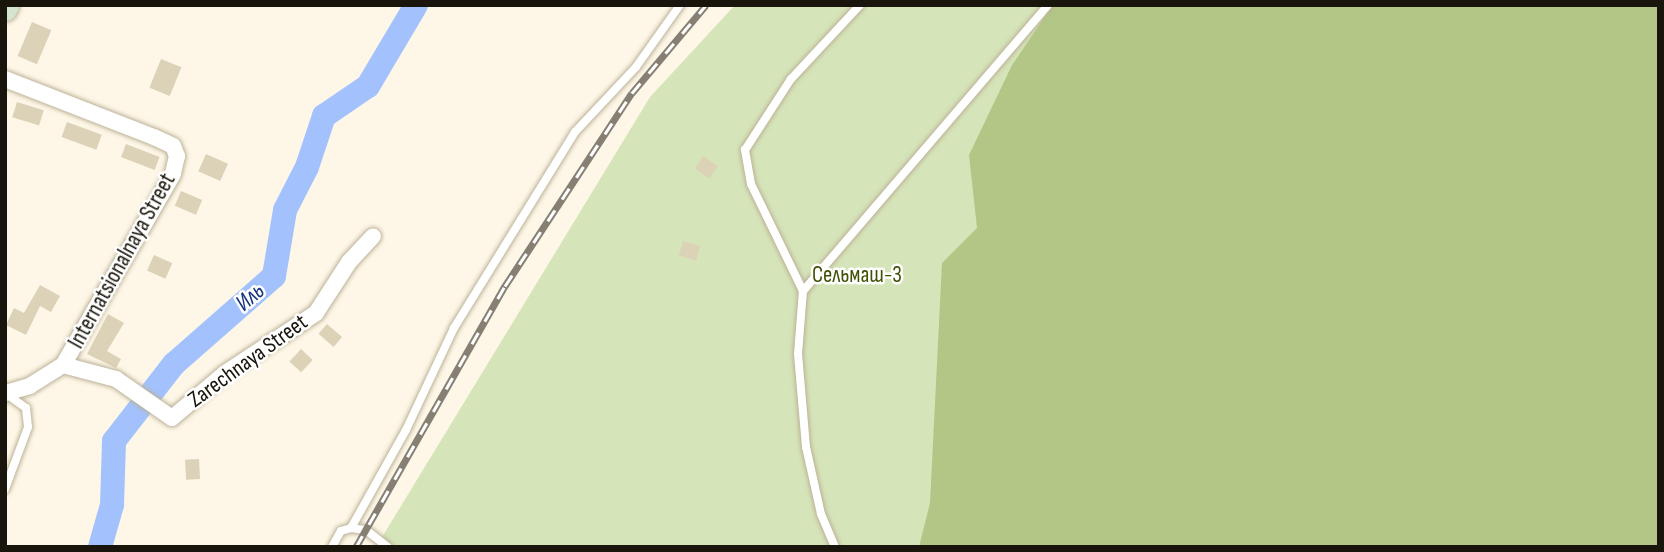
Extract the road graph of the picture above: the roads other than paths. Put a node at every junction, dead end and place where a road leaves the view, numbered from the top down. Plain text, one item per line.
1 (680, 5) edge
2 (860, 5) edge
3 (1048, 5) edge
4 (5, 79) edge
5 (373, 236) dead end
6 (803, 291) junction
7 (63, 365) junction
8 (6, 394) edge
9 (5, 489) edge
10 (351, 528) junction
11 (332, 547) edge
12 (388, 547) edge
13 (835, 547) edge

1 - 10 lane
2 - 6 lane
3 - 6 lane
4 - 7 street, Internatsionalnaya Street
5 - 7 street, Zarechnaya Street
6 - 13 lane
7 - 8 street, Internatsionalnaya Street
8 - 9 lane
10 - 11 lane
10 - 12 lane

